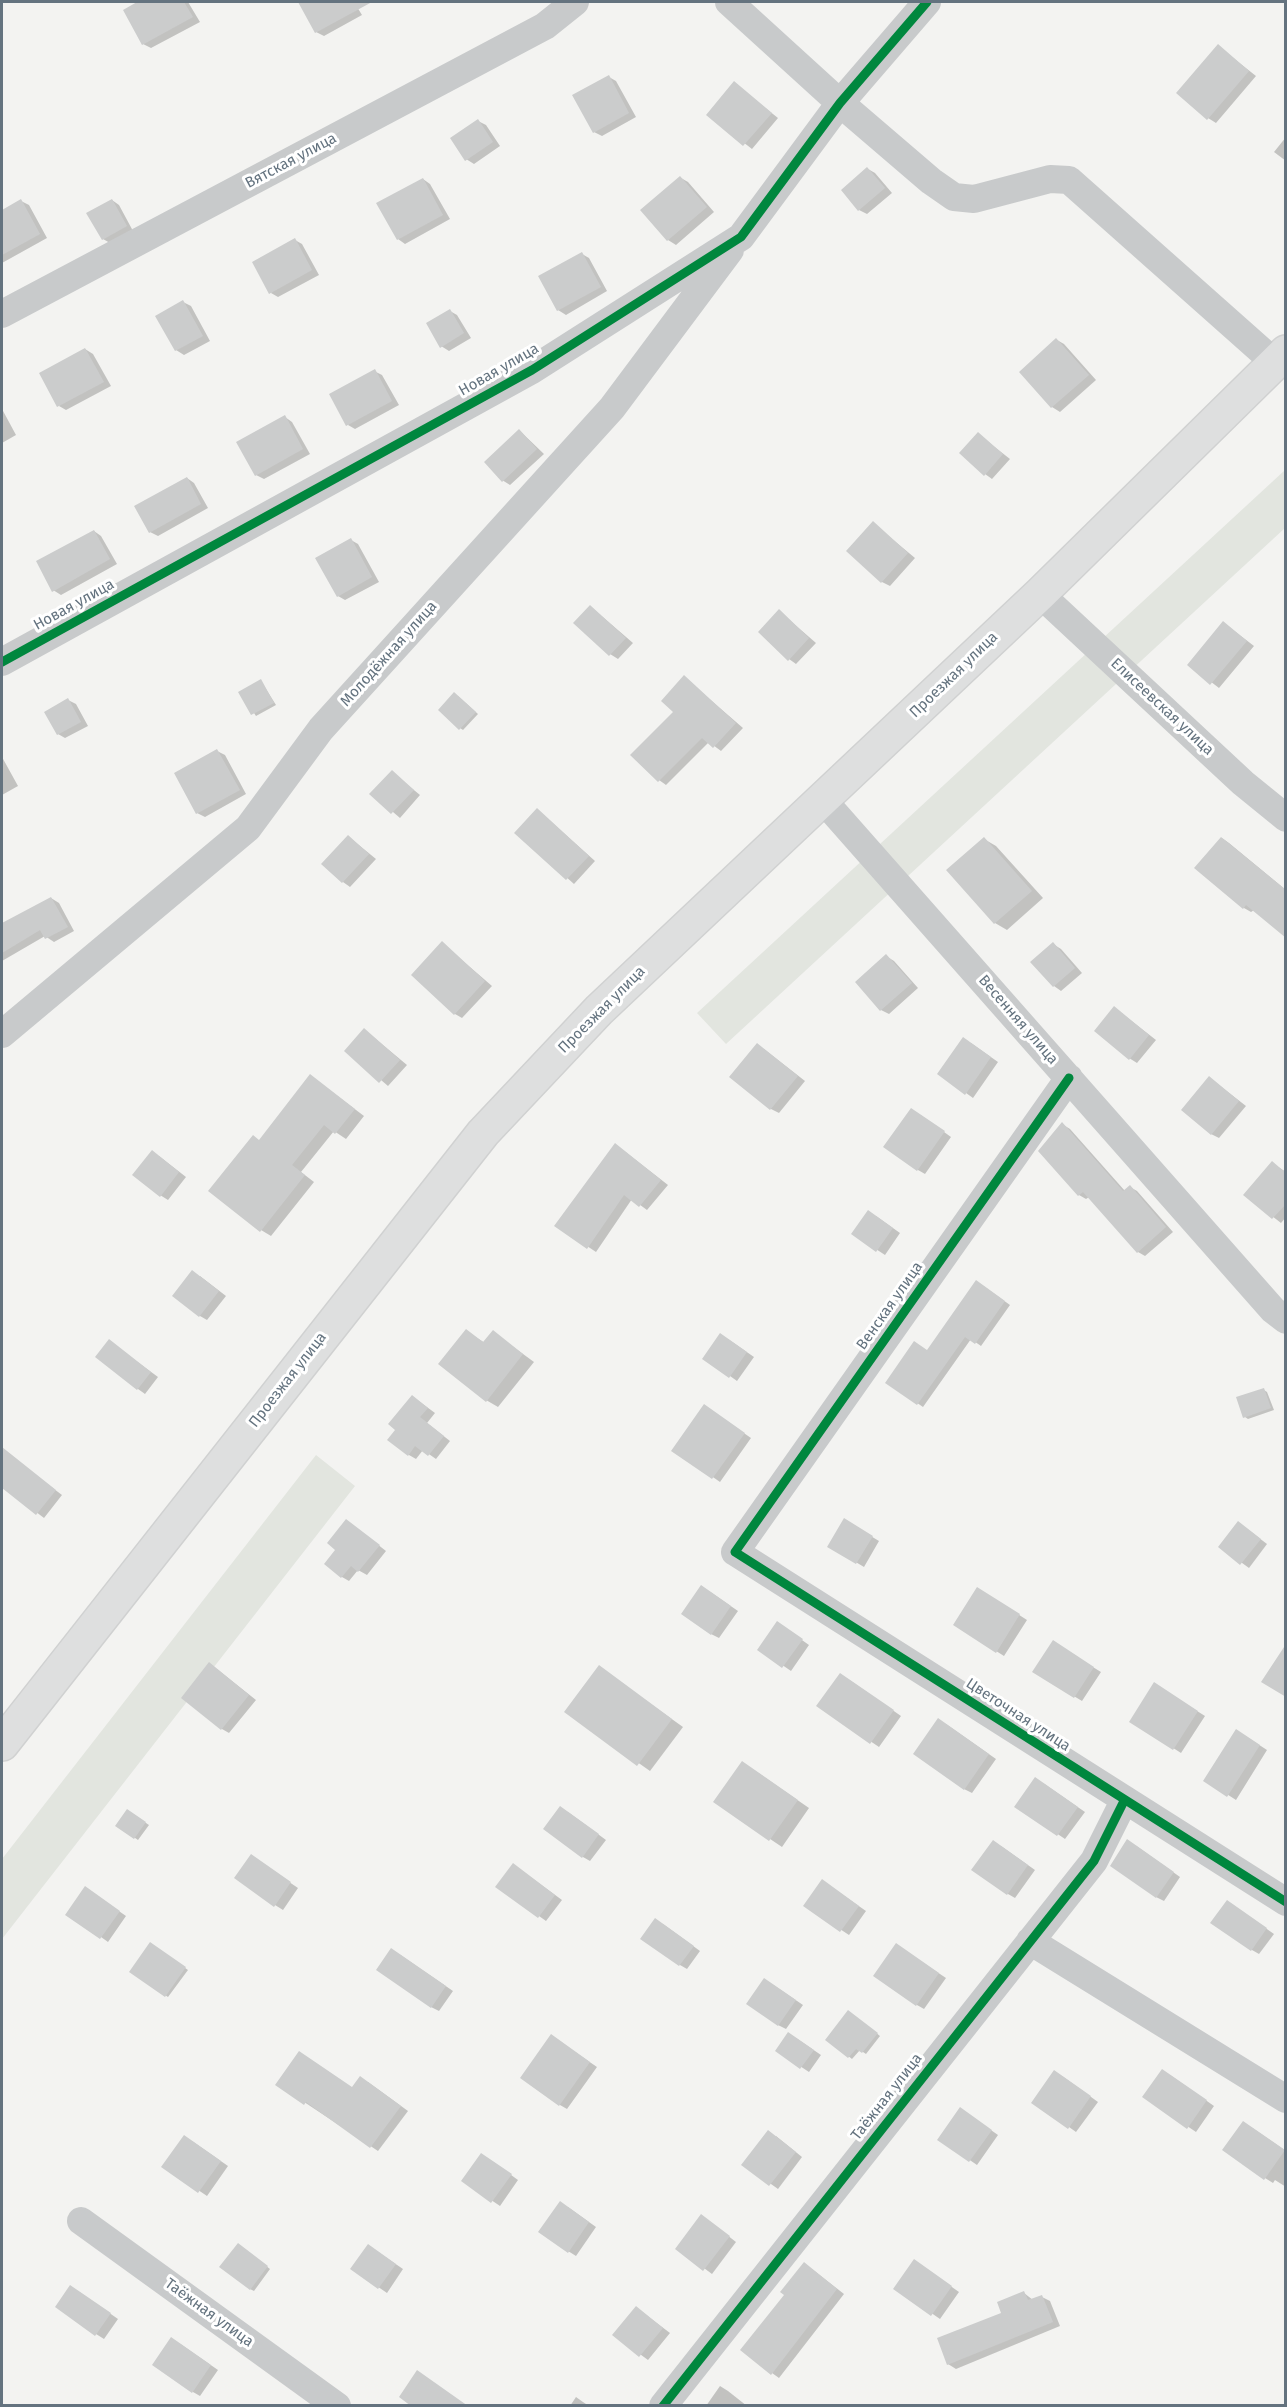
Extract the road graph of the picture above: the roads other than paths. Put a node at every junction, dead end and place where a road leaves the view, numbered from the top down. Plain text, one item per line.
1 (575, 2) edge
2 (729, 2) edge
3 (927, 2) edge
4 (840, 103) junction
5 (741, 237) junction
6 (2, 314) edge
7 (1280, 357) edge
8 (1040, 594) junction
9 (2, 662) edge
10 (823, 800) junction
11 (1286, 818) edge
12 (2, 1034) edge
13 (1069, 1078) junction
14 (1286, 1320) edge
15 (735, 1552) joint
16 (2, 1744) edge
17 (1124, 1801) junction
18 (1286, 1902) edge
19 (1030, 1941) junction
20 (1286, 2099) edge
21 (81, 2221) dead end
22 (337, 2406) edge
23 (663, 2406) edge

1 - 6 street, Вятская улица
2 - 4 street
3 - 4 street, Новая улица
4 - 5 street, Новая улица
4 - 7 street
5 - 9 street, Новая улица
5 - 12 street, Молодёжная улица
7 - 8 main road, Проезжая улица
8 - 10 main road, Проезжая улица
8 - 11 street, Елисеевская улица
10 - 13 street, Весенняя улица
10 - 16 main road, Проезжая улица
13 - 14 street, Весенняя улица
13 - 15 street, Венская улица
15 - 17 street, Цветочная улица
17 - 18 street, Цветочная улица
17 - 19 street, Таёжная улица
19 - 20 street
19 - 23 street, Таёжная улица
21 - 22 street, Таёжная улица

